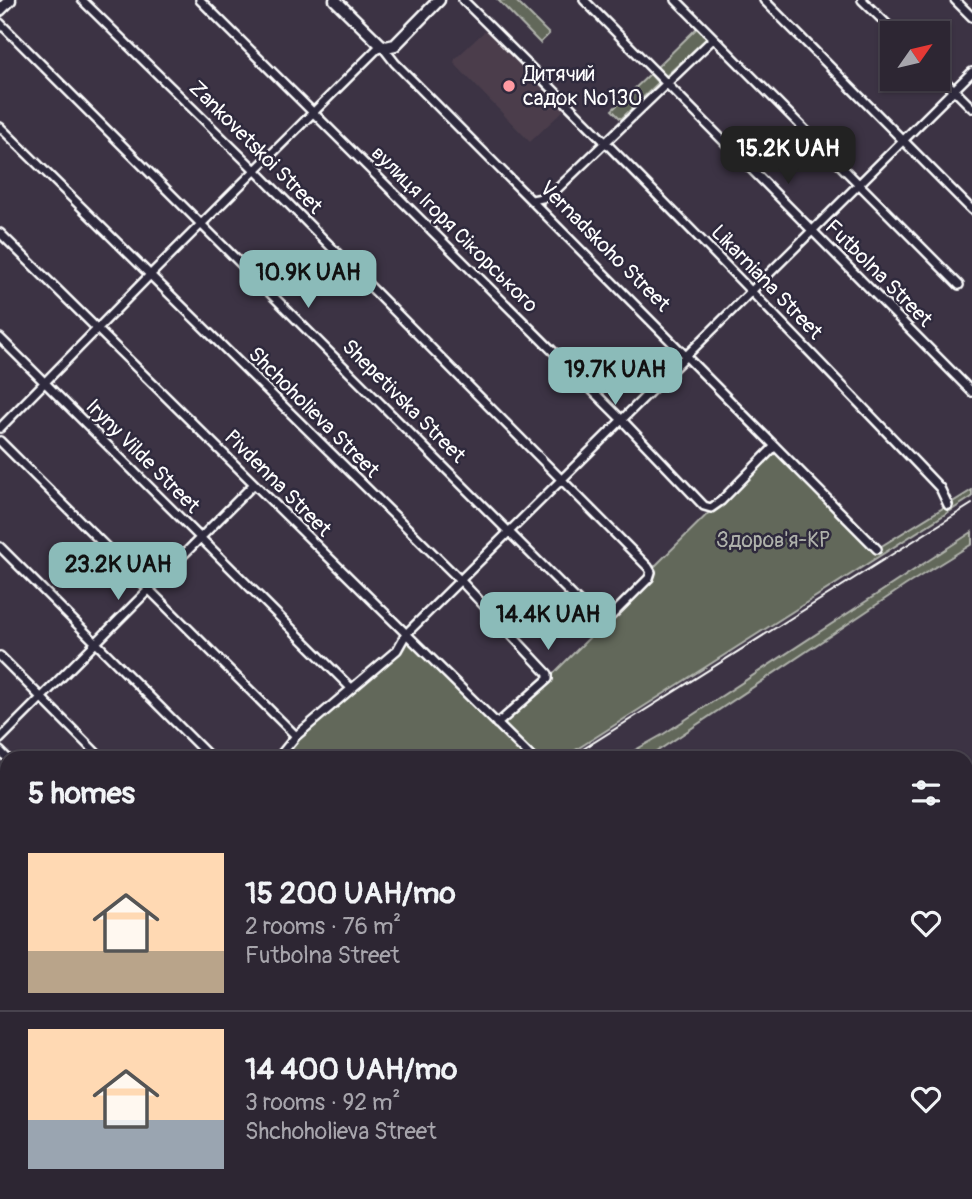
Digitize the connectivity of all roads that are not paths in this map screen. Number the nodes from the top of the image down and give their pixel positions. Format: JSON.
{"nodes":[{"id":1,"x":10,"y":0,"type":"edge"},
{"id":2,"x":82,"y":0,"type":"edge"},
{"id":3,"x":200,"y":0,"type":"edge"},
{"id":4,"x":335,"y":0,"type":"edge"},
{"id":5,"x":439,"y":0,"type":"edge"},
{"id":6,"x":463,"y":0,"type":"edge"},
{"id":7,"x":584,"y":0,"type":"edge"},
{"id":8,"x":676,"y":0,"type":"edge"},
{"id":9,"x":764,"y":0,"type":"edge"},
{"id":10,"x":862,"y":0,"type":"edge"},
{"id":11,"x":955,"y":0,"type":"edge"},
{"id":12,"x":0,"y":10,"type":"edge"},
{"id":13,"x":972,"y":17,"type":"edge"},
{"id":14,"x":884,"y":21,"type":"edge"},
{"id":15,"x":0,"y":23,"type":"edge"},
{"id":16,"x":713,"y":39,"type":"junction"},
{"id":17,"x":381,"y":45,"type":"junction"},
{"id":18,"x":972,"y":72,"type":"edge"},
{"id":19,"x":667,"y":83,"type":"junction"},
{"id":20,"x":950,"y":86,"type":"edge"},
{"id":21,"x":954,"y":90,"type":"junction"},
{"id":22,"x":972,"y":108,"type":"edge"},
{"id":23,"x":314,"y":113,"type":"junction"},
{"id":24,"x":0,"y":127,"type":"edge"},
{"id":25,"x":606,"y":141,"type":"junction"},
{"id":26,"x":904,"y":141,"type":"junction"},
{"id":27,"x":256,"y":171,"type":"junction"},
{"id":28,"x":859,"y":185,"type":"junction"},
{"id":29,"x":532,"y":200,"type":"junction"},
{"id":30,"x":972,"y":210,"type":"edge"},
{"id":31,"x":202,"y":224,"type":"junction"},
{"id":32,"x":813,"y":230,"type":"junction"},
{"id":33,"x":0,"y":233,"type":"edge"},
{"id":34,"x":150,"y":275,"type":"junction"},
{"id":35,"x":958,"y":285,"type":"dead end"},
{"id":36,"x":753,"y":292,"type":"junction"},
{"id":37,"x":97,"y":329,"type":"junction"},
{"id":38,"x":0,"y":338,"type":"edge"},
{"id":39,"x":687,"y":355,"type":"junction"},
{"id":40,"x":45,"y":383,"type":"junction"},
{"id":41,"x":972,"y":392,"type":"edge"},
{"id":42,"x":622,"y":420,"type":"junction"},
{"id":43,"x":0,"y":428,"type":"edge"},
{"id":44,"x":0,"y":441,"type":"edge"},
{"id":45,"x":775,"y":446,"type":"junction"},
{"id":46,"x":562,"y":481,"type":"junction"},
{"id":47,"x":254,"y":484,"type":"junction"},
{"id":48,"x":948,"y":505,"type":"dead end"},
{"id":49,"x":510,"y":532,"type":"junction"},
{"id":50,"x":201,"y":538,"type":"junction"},
{"id":51,"x":0,"y":547,"type":"edge"},
{"id":52,"x":877,"y":549,"type":"dead end"},
{"id":53,"x":461,"y":581,"type":"junction"},
{"id":54,"x":150,"y":590,"type":"junction"},
{"id":55,"x":606,"y":621,"type":"joint"},
{"id":56,"x":406,"y":634,"type":"junction"},
{"id":57,"x":97,"y":644,"type":"junction"},
{"id":58,"x":0,"y":656,"type":"edge"},
{"id":59,"x":351,"y":688,"type":"junction"},
{"id":60,"x":42,"y":698,"type":"junction"},
{"id":61,"x":498,"y":724,"type":"junction"},
{"id":62,"x":296,"y":736,"type":"junction"},
{"id":63,"x":0,"y":739,"type":"edge"},
{"id":64,"x":95,"y":751,"type":"edge"},
{"id":65,"x":204,"y":751,"type":"edge"},
{"id":66,"x":284,"y":751,"type":"edge"},
{"id":67,"x":524,"y":751,"type":"edge"}],
"edges":[{"from":1,"to":12,"type":"street"},
{"from":2,"to":27,"type":"street","name":"Zankovetskoi Street"},
{"from":3,"to":23,"type":"street","name":"вулиця Ігоря Сікорського"},
{"from":4,"to":17,"type":"street","name":"Vernadskoho Street"},
{"from":5,"to":17,"type":"street"},
{"from":6,"to":25,"type":"street","name":"Likarniana Street"},
{"from":7,"to":19,"type":"street","name":"Futbolna Street"},
{"from":8,"to":16,"type":"street"},
{"from":9,"to":26,"type":"street"},
{"from":10,"to":14,"type":"street"},
{"from":11,"to":13,"type":"street"},
{"from":15,"to":31,"type":"street","name":"Shepetivska Street"},
{"from":16,"to":19,"type":"street"},
{"from":16,"to":28,"type":"street"},
{"from":17,"to":23,"type":"street"},
{"from":17,"to":29,"type":"street","name":"Vernadskoho Street"},
{"from":18,"to":21,"type":"street"},
{"from":19,"to":25,"type":"street"},
{"from":19,"to":32,"type":"street","name":"Futbolna Street"},
{"from":20,"to":21,"type":"street"},
{"from":21,"to":22,"type":"street"},
{"from":21,"to":26,"type":"street"},
{"from":23,"to":27,"type":"street"},
{"from":23,"to":42,"type":"street","name":"вулиця Ігоря Сікорського"},
{"from":24,"to":34,"type":"street","name":"Shchoholieva Street"},
{"from":25,"to":29,"type":"street"},
{"from":25,"to":36,"type":"street","name":"Likarniana Street"},
{"from":26,"to":28,"type":"street"},
{"from":26,"to":30,"type":"street"},
{"from":27,"to":31,"type":"street"},
{"from":27,"to":46,"type":"street","name":"Zankovetskoi Street"},
{"from":28,"to":32,"type":"street"},
{"from":28,"to":35,"type":"street"},
{"from":29,"to":39,"type":"street","name":"Vernadskoho Street"},
{"from":31,"to":34,"type":"street"},
{"from":31,"to":49,"type":"street","name":"Shepetivska Street"},
{"from":32,"to":36,"type":"street"},
{"from":32,"to":41,"type":"street","name":"Futbolna Street"},
{"from":33,"to":37,"type":"street","name":"Pivdenna Street"},
{"from":34,"to":37,"type":"street"},
{"from":34,"to":53,"type":"street","name":"Shchoholieva Street"},
{"from":36,"to":39,"type":"street"},
{"from":36,"to":48,"type":"street","name":"Likarniana Street"},
{"from":37,"to":40,"type":"street"},
{"from":37,"to":47,"type":"street","name":"Pivdenna Street"},
{"from":38,"to":40,"type":"street","name":"Iryny Vilde Street"},
{"from":39,"to":42,"type":"street"},
{"from":39,"to":45,"type":"street","name":"Vernadskoho Street"},
{"from":40,"to":43,"type":"street"},
{"from":40,"to":50,"type":"street","name":"Iryny Vilde Street"},
{"from":42,"to":45,"type":"street","name":"вулиця Ігоря Сікорського"},
{"from":42,"to":46,"type":"street"},
{"from":44,"to":54,"type":"street"},
{"from":45,"to":52,"type":"street","name":"Vernadskoho Street"},
{"from":46,"to":49,"type":"street"},
{"from":46,"to":55,"type":"street","name":"Zankovetskoi Street"},
{"from":47,"to":50,"type":"street"},
{"from":47,"to":56,"type":"street","name":"Pivdenna Street"},
{"from":49,"to":53,"type":"street"},
{"from":49,"to":55,"type":"street","name":"Shepetivska Street"},
{"from":50,"to":54,"type":"street"},
{"from":50,"to":59,"type":"street","name":"Iryny Vilde Street"},
{"from":51,"to":57,"type":"street"},
{"from":53,"to":56,"type":"street"},
{"from":53,"to":61,"type":"street","name":"Shchoholieva Street"},
{"from":54,"to":57,"type":"street"},
{"from":54,"to":62,"type":"street"},
{"from":56,"to":59,"type":"street"},
{"from":56,"to":61,"type":"street","name":"Pivdenna Street"},
{"from":57,"to":60,"type":"street"},
{"from":57,"to":65,"type":"street"},
{"from":58,"to":60,"type":"street"},
{"from":59,"to":62,"type":"street"},
{"from":60,"to":63,"type":"street"},
{"from":60,"to":64,"type":"street"},
{"from":61,"to":67,"type":"street","name":"Pivdenna Street"},
{"from":62,"to":66,"type":"street"}]}
